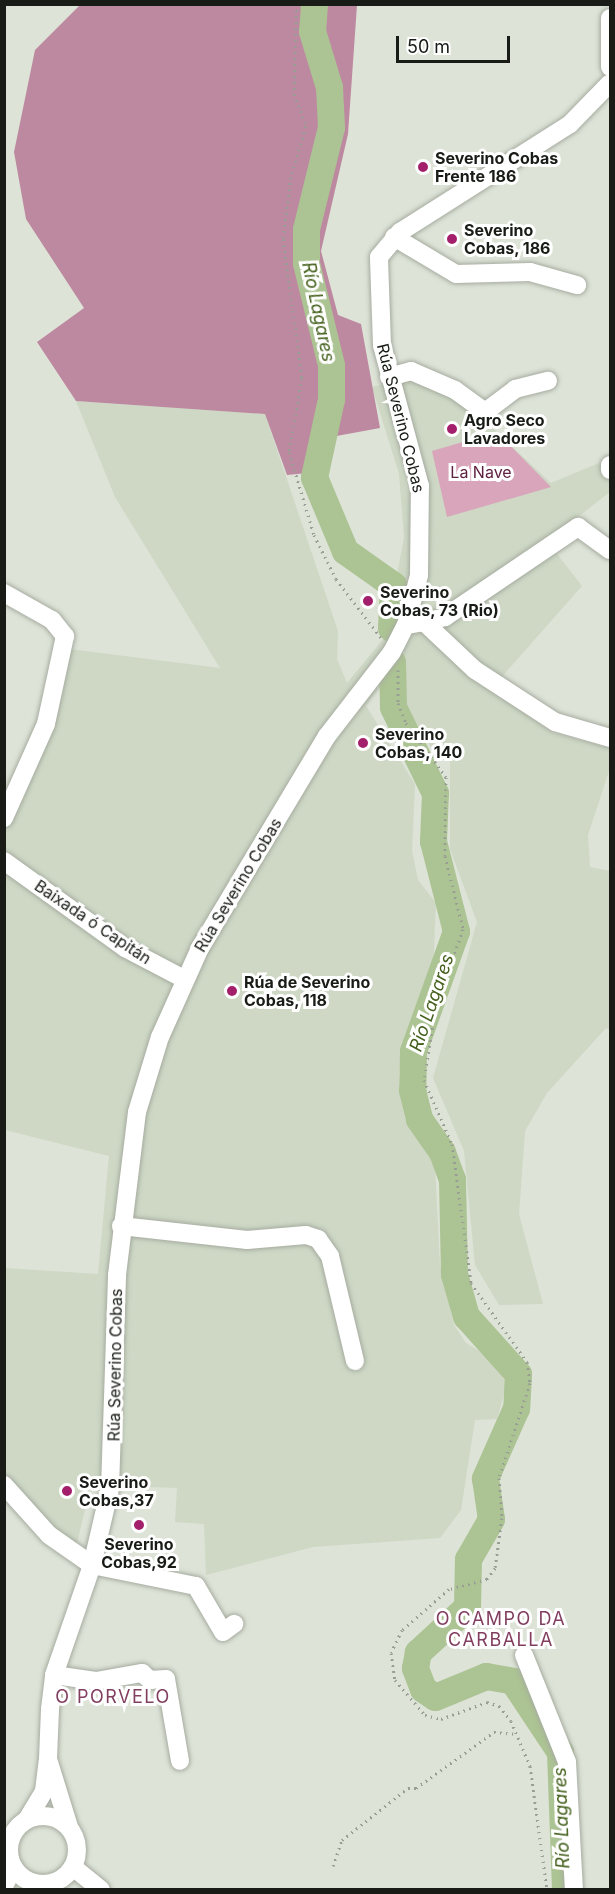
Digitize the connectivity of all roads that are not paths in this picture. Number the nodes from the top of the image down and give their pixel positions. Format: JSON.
{"nodes":[{"id":1,"x":610,"y":18,"type":"edge"},
{"id":2,"x":609,"y":38,"type":"edge"},
{"id":3,"x":610,"y":67,"type":"edge"},
{"id":4,"x":610,"y":84,"type":"edge"},
{"id":5,"x":394,"y":237,"type":"junction"},
{"id":6,"x":577,"y":285,"type":"dead end"},
{"id":7,"x":389,"y":377,"type":"junction"},
{"id":8,"x":548,"y":381,"type":"dead end"},
{"id":9,"x":610,"y":465,"type":"edge"},
{"id":10,"x":610,"y":470,"type":"edge"},
{"id":11,"x":610,"y":549,"type":"edge"},
{"id":12,"x":4,"y":593,"type":"edge"},
{"id":13,"x":415,"y":623,"type":"junction"},
{"id":14,"x":610,"y":738,"type":"edge"},
{"id":15,"x":4,"y":818,"type":"edge"},
{"id":16,"x":4,"y":861,"type":"edge"},
{"id":17,"x":184,"y":980,"type":"junction"},
{"id":18,"x":121,"y":1226,"type":"junction"},
{"id":19,"x":355,"y":1361,"type":"dead end"},
{"id":20,"x":4,"y":1485,"type":"edge"},
{"id":21,"x":92,"y":1564,"type":"junction"},
{"id":22,"x":234,"y":1624,"type":"dead end"},
{"id":23,"x":524,"y":1655,"type":"dead end"},
{"id":24,"x":54,"y":1675,"type":"junction"},
{"id":25,"x":48,"y":1759,"type":"junction"},
{"id":26,"x":180,"y":1761,"type":"dead end"},
{"id":27,"x":28,"y":1818,"type":"junction"},
{"id":28,"x":69,"y":1827,"type":"junction"},
{"id":29,"x":73,"y":1867,"type":"junction"},
{"id":30,"x":14,"y":1869,"type":"junction"},
{"id":31,"x":4,"y":1886,"type":"edge"},
{"id":32,"x":50,"y":1886,"type":"edge"},
{"id":33,"x":101,"y":1890,"type":"edge"},
{"id":34,"x":574,"y":1890,"type":"edge"}],
"edges":[{"from":1,"to":2,"type":"street"},
{"from":2,"to":3,"type":"street"},
{"from":4,"to":5,"type":"street","name":"Rúa Severino Cobas"},
{"from":5,"to":6,"type":"street"},
{"from":5,"to":7,"type":"street","name":"Rúa Severino Cobas"},
{"from":7,"to":8,"type":"street"},
{"from":7,"to":13,"type":"street","name":"Rúa Severino Cobas"},
{"from":9,"to":10,"type":"street"},
{"from":11,"to":13,"type":"street"},
{"from":12,"to":15,"type":"street"},
{"from":13,"to":14,"type":"street"},
{"from":13,"to":17,"type":"street","name":"Rúa Severino Cobas"},
{"from":16,"to":17,"type":"street","name":"Baixada ó Capitán"},
{"from":17,"to":18,"type":"street","name":"Rúa Severino Cobas"},
{"from":18,"to":19,"type":"street"},
{"from":18,"to":21,"type":"street","name":"Rúa Severino Cobas"},
{"from":20,"to":21,"type":"street"},
{"from":21,"to":22,"type":"street"},
{"from":21,"to":24,"type":"street","name":"Rúa Severino Cobas"},
{"from":23,"to":34,"type":"street"},
{"from":24,"to":25,"type":"street","name":"Rúa Severino Cobas"},
{"from":24,"to":26,"type":"street"},
{"from":25,"to":27,"type":"street"},
{"from":25,"to":28,"type":"street","name":"Rúa Severino Cobas"},
{"from":27,"to":28,"type":"street"},
{"from":27,"to":30,"type":"street"},
{"from":28,"to":29,"type":"street"},
{"from":29,"to":32,"type":"street"},
{"from":29,"to":33,"type":"street"},
{"from":30,"to":31,"type":"street"},
{"from":30,"to":32,"type":"street"}]}
